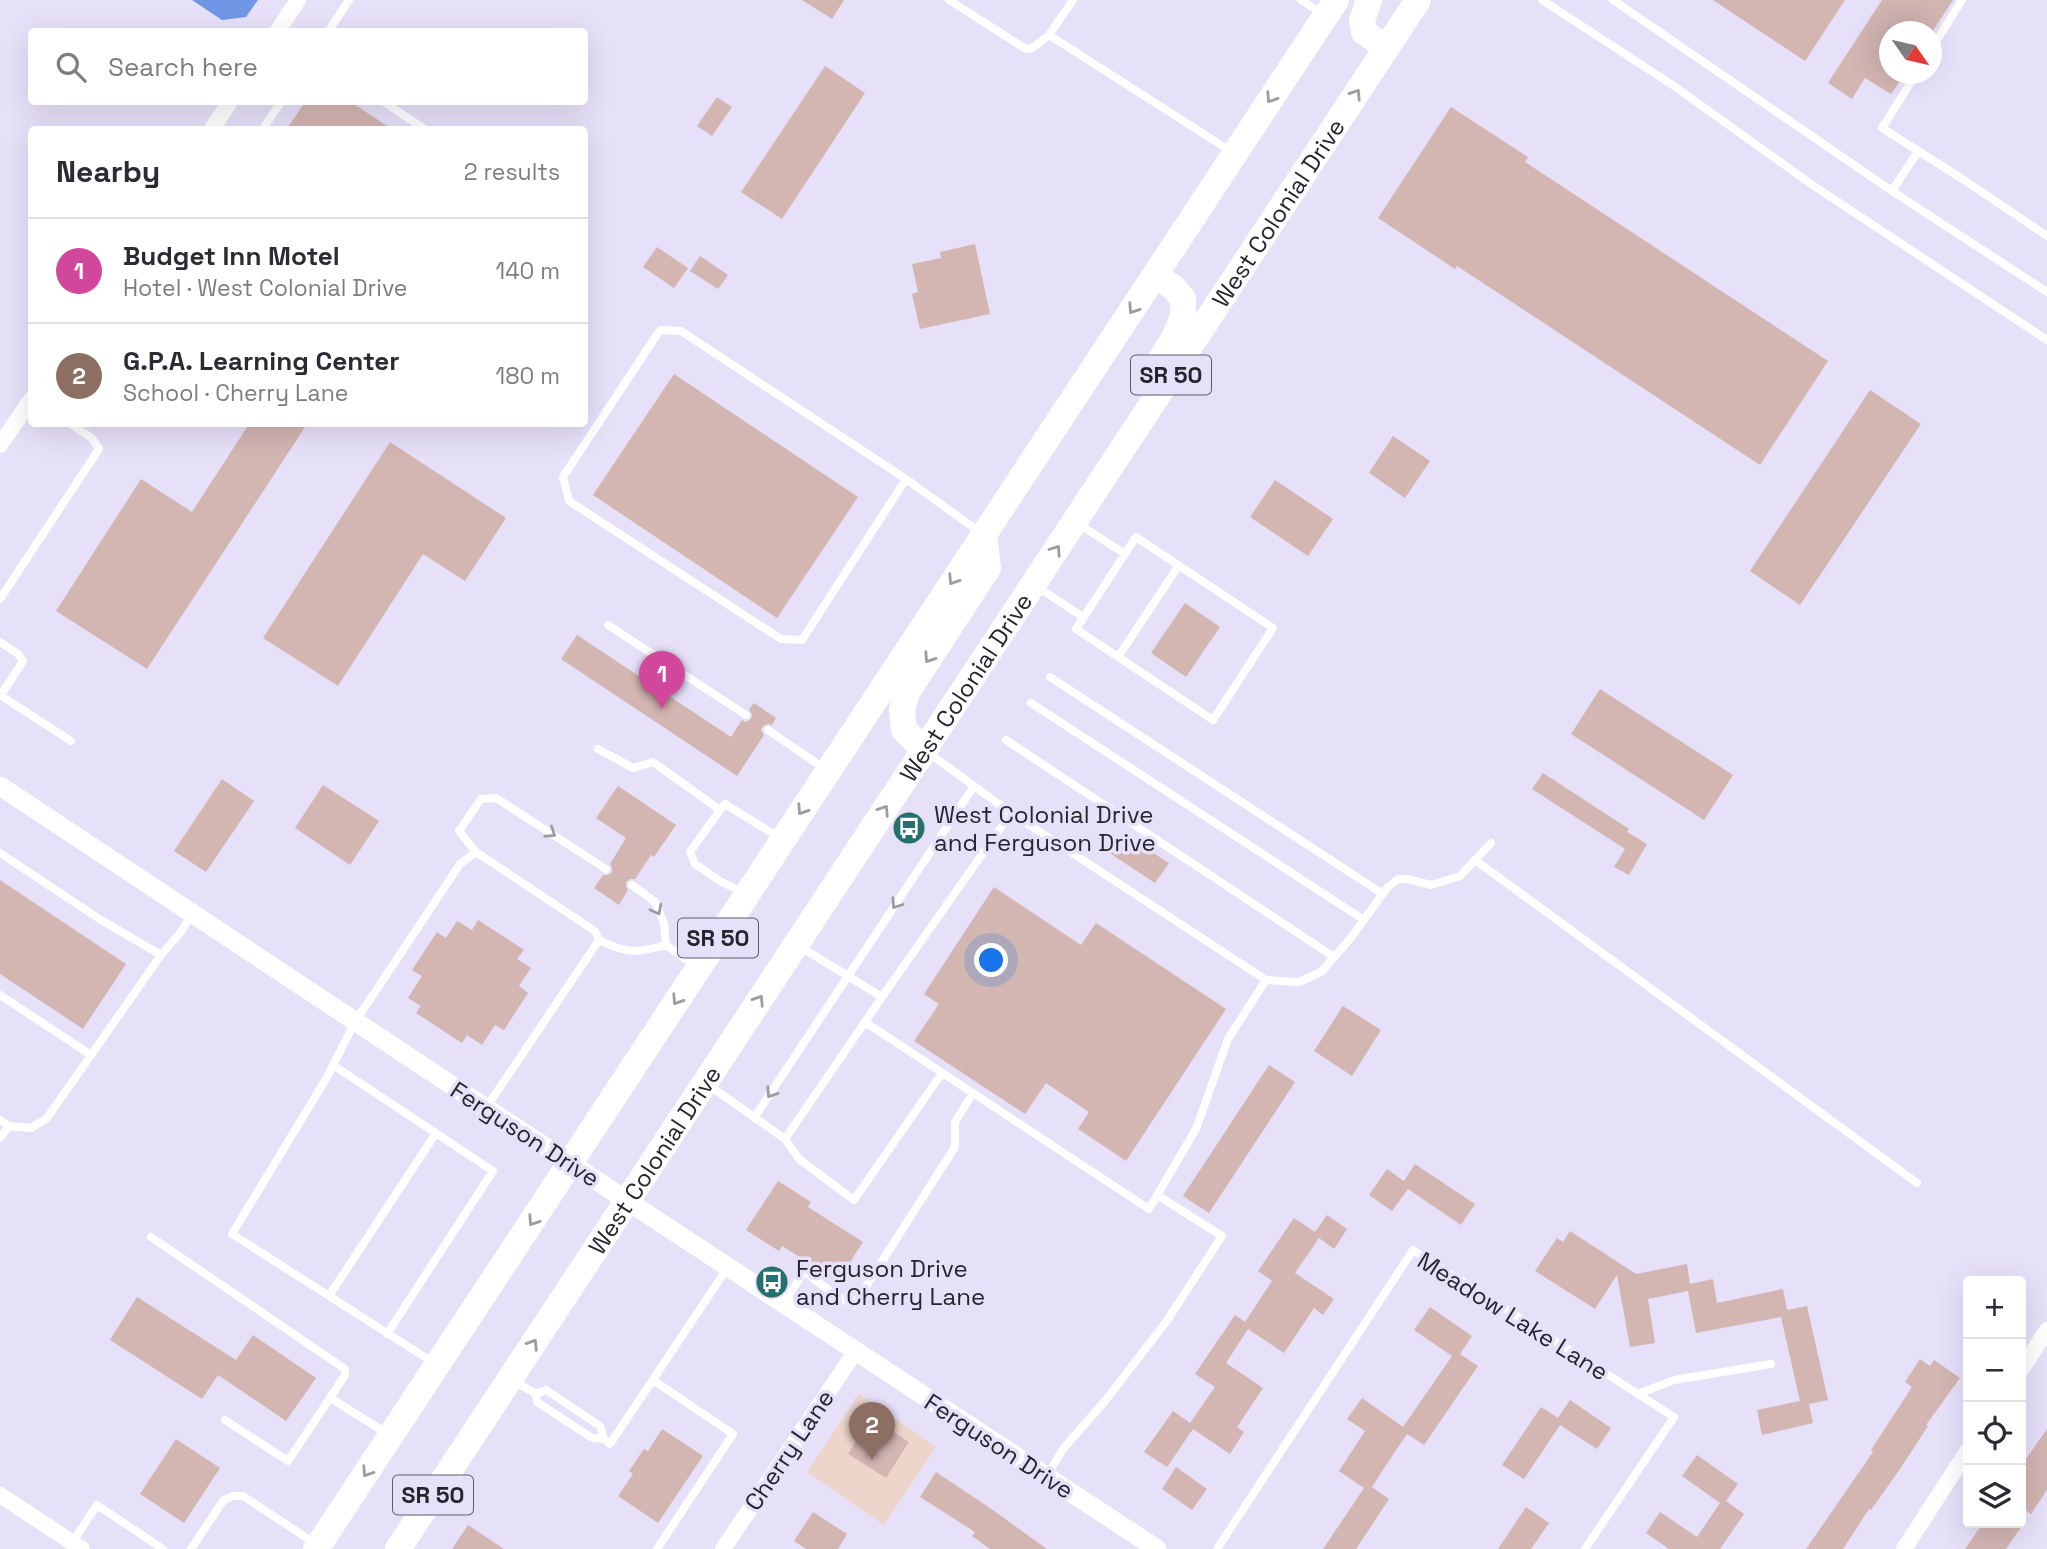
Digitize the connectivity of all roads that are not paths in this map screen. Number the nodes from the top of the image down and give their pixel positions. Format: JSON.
{"nodes":[{"id":1,"x":298,"y":0,"type":"edge"},
{"id":2,"x":349,"y":0,"type":"edge"},
{"id":3,"x":950,"y":0,"type":"edge"},
{"id":4,"x":1073,"y":0,"type":"edge"},
{"id":5,"x":1301,"y":0,"type":"edge"},
{"id":6,"x":1369,"y":0,"type":"edge"},
{"id":7,"x":1418,"y":0,"type":"edge"},
{"id":8,"x":1542,"y":0,"type":"edge"},
{"id":9,"x":1613,"y":0,"type":"edge"},
{"id":10,"x":1962,"y":0,"type":"edge"},
{"id":11,"x":1331,"y":8,"type":"edge"},
{"id":12,"x":280,"y":28,"type":"edge"},
{"id":13,"x":331,"y":28,"type":"edge"},
{"id":14,"x":1942,"y":31,"type":"edge"},
{"id":15,"x":1049,"y":35,"type":"junction"},
{"id":16,"x":1386,"y":48,"type":"junction"},
{"id":17,"x":1910,"y":84,"type":"edge"},
{"id":18,"x":228,"y":105,"type":"edge"},
{"id":19,"x":279,"y":105,"type":"edge"},
{"id":20,"x":388,"y":105,"type":"edge"},
{"id":21,"x":214,"y":126,"type":"edge"},
{"id":22,"x":265,"y":126,"type":"edge"},
{"id":23,"x":420,"y":126,"type":"edge"},
{"id":24,"x":1918,"y":151,"type":"junction"},
{"id":25,"x":1235,"y":154,"type":"junction"},
{"id":26,"x":1892,"y":191,"type":"junction"},
{"id":27,"x":2047,"y":236,"type":"edge"},
{"id":28,"x":1155,"y":276,"type":"junction"},
{"id":29,"x":2047,"y":292,"type":"edge"},
{"id":30,"x":2047,"y":340,"type":"edge"},
{"id":31,"x":28,"y":404,"type":"edge"},
{"id":32,"x":75,"y":427,"type":"edge"},
{"id":33,"x":0,"y":445,"type":"edge"},
{"id":34,"x":906,"y":479,"type":"junction"},
{"id":35,"x":1094,"y":492,"type":"junction"},
{"id":36,"x":1074,"y":521,"type":"junction"},
{"id":37,"x":984,"y":535,"type":"junction"},
{"id":38,"x":1125,"y":554,"type":"junction"},
{"id":39,"x":1179,"y":565,"type":"junction"},
{"id":40,"x":1033,"y":584,"type":"junction"},
{"id":41,"x":0,"y":600,"type":"edge"},
{"id":42,"x":1083,"y":617,"type":"junction"},
{"id":43,"x":608,"y":625,"type":"dead end"},
{"id":44,"x":0,"y":642,"type":"edge"},
{"id":45,"x":1118,"y":657,"type":"junction"},
{"id":46,"x":1050,"y":677,"type":"dead end"},
{"id":47,"x":1,"y":695,"type":"edge"},
{"id":48,"x":1031,"y":703,"type":"dead end"},
{"id":49,"x":746,"y":715,"type":"dead end"},
{"id":50,"x":768,"y":730,"type":"dead end"},
{"id":51,"x":1006,"y":740,"type":"dead end"},
{"id":52,"x":71,"y":741,"type":"dead end"},
{"id":53,"x":598,"y":749,"type":"dead end"},
{"id":54,"x":924,"y":750,"type":"junction"},
{"id":55,"x":828,"y":771,"type":"junction"},
{"id":56,"x":0,"y":786,"type":"edge"},
{"id":57,"x":974,"y":786,"type":"junction"},
{"id":58,"x":720,"y":810,"type":"junction"},
{"id":59,"x":1011,"y":813,"type":"junction"},
{"id":60,"x":782,"y":840,"type":"junction"},
{"id":61,"x":1491,"y":843,"type":"dead end"},
{"id":62,"x":476,"y":852,"type":"junction"},
{"id":63,"x":0,"y":853,"type":"edge"},
{"id":64,"x":1475,"y":860,"type":"junction"},
{"id":65,"x":606,"y":869,"type":"dead end"},
{"id":66,"x":632,"y":885,"type":"dead end"},
{"id":67,"x":1383,"y":894,"type":"junction"},
{"id":68,"x":747,"y":895,"type":"junction"},
{"id":69,"x":192,"y":914,"type":"junction"},
{"id":70,"x":1364,"y":920,"type":"junction"},
{"id":71,"x":599,"y":940,"type":"junction"},
{"id":72,"x":796,"y":944,"type":"junction"},
{"id":73,"x":666,"y":945,"type":"junction"},
{"id":74,"x":161,"y":955,"type":"junction"},
{"id":75,"x":1334,"y":957,"type":"junction"},
{"id":76,"x":698,"y":968,"type":"junction"},
{"id":77,"x":848,"y":976,"type":"junction"},
{"id":78,"x":1266,"y":980,"type":"junction"},
{"id":79,"x":0,"y":995,"type":"edge"},
{"id":80,"x":882,"y":997,"type":"junction"},
{"id":81,"x":355,"y":1022,"type":"junction"},
{"id":82,"x":865,"y":1022,"type":"junction"},
{"id":83,"x":91,"y":1055,"type":"junction"},
{"id":84,"x":332,"y":1065,"type":"junction"},
{"id":85,"x":942,"y":1073,"type":"junction"},
{"id":86,"x":705,"y":1082,"type":"junction"},
{"id":87,"x":973,"y":1093,"type":"junction"},
{"id":88,"x":485,"y":1108,"type":"junction"},
{"id":89,"x":754,"y":1118,"type":"junction"},
{"id":90,"x":0,"y":1120,"type":"edge"},
{"id":91,"x":9,"y":1126,"type":"junction"},
{"id":92,"x":436,"y":1133,"type":"junction"},
{"id":93,"x":0,"y":1138,"type":"edge"},
{"id":94,"x":785,"y":1139,"type":"junction"},
{"id":95,"x":570,"y":1164,"type":"junction"},
{"id":96,"x":1917,"y":1183,"type":"dead end"},
{"id":97,"x":1157,"y":1195,"type":"junction"},
{"id":98,"x":627,"y":1200,"type":"junction"},
{"id":99,"x":151,"y":1237,"type":"dead end"},
{"id":100,"x":728,"y":1267,"type":"junction"},
{"id":101,"x":329,"y":1296,"type":"junction"},
{"id":102,"x":783,"y":1304,"type":"junction"},
{"id":103,"x":2047,"y":1330,"type":"edge"},
{"id":104,"x":387,"y":1334,"type":"junction"},
{"id":105,"x":855,"y":1352,"type":"junction"},
{"id":106,"x":2026,"y":1362,"type":"edge"},
{"id":107,"x":1771,"y":1364,"type":"dead end"},
{"id":108,"x":437,"y":1366,"type":"junction"},
{"id":109,"x":510,"y":1379,"type":"junction"},
{"id":110,"x":653,"y":1380,"type":"junction"},
{"id":111,"x":536,"y":1394,"type":"junction"},
{"id":112,"x":1638,"y":1394,"type":"junction"},
{"id":113,"x":330,"y":1398,"type":"junction"},
{"id":114,"x":572,"y":1407,"type":"junction"},
{"id":115,"x":564,"y":1419,"type":"junction"},
{"id":116,"x":225,"y":1420,"type":"dead end"},
{"id":117,"x":391,"y":1435,"type":"junction"},
{"id":118,"x":604,"y":1439,"type":"junction"},
{"id":119,"x":1963,"y":1458,"type":"edge"},
{"id":120,"x":1046,"y":1477,"type":"junction"},
{"id":121,"x":0,"y":1495,"type":"edge"},
{"id":122,"x":77,"y":1546,"type":"edge"},
{"id":123,"x":317,"y":1547,"type":"edge"},
{"id":124,"x":163,"y":1549,"type":"edge"},
{"id":125,"x":191,"y":1549,"type":"edge"},
{"id":126,"x":398,"y":1549,"type":"edge"},
{"id":127,"x":657,"y":1549,"type":"edge"},
{"id":128,"x":723,"y":1549,"type":"edge"},
{"id":129,"x":1157,"y":1549,"type":"edge"},
{"id":130,"x":1217,"y":1549,"type":"edge"},
{"id":131,"x":1584,"y":1549,"type":"edge"},
{"id":132,"x":1904,"y":1549,"type":"edge"}],
"edges":[{"from":1,"to":12,"type":"street"},
{"from":2,"to":13,"type":"lane"},
{"from":3,"to":15,"type":"lane"},
{"from":4,"to":15,"type":"lane"},
{"from":5,"to":11,"type":"lane"},
{"from":6,"to":16,"type":"highway"},
{"from":7,"to":16,"type":"highway","name":"West Colonial Drive","number":"SR 50"},
{"from":8,"to":30,"type":"lane"},
{"from":9,"to":26,"type":"lane"},
{"from":10,"to":14,"type":"lane"},
{"from":11,"to":25,"type":"highway","number":"SR 50","one_way":true},
{"from":15,"to":25,"type":"lane"},
{"from":35,"to":16,"type":"highway","name":"West Colonial Drive","number":"SR 50","one_way":true},
{"from":17,"to":24,"type":"lane"},
{"from":18,"to":21,"type":"street"},
{"from":19,"to":22,"type":"lane"},
{"from":20,"to":23,"type":"lane"},
{"from":24,"to":26,"type":"lane"},
{"from":24,"to":27,"type":"lane"},
{"from":25,"to":28,"type":"highway","number":"SR 50"},
{"from":26,"to":29,"type":"lane"},
{"from":28,"to":35,"type":"highway"},
{"from":28,"to":37,"type":"highway","number":"SR 50","one_way":true},
{"from":31,"to":33,"type":"street"},
{"from":32,"to":41,"type":"lane"},
{"from":34,"to":34,"type":"lane"},
{"from":34,"to":37,"type":"lane"},
{"from":35,"to":36,"type":"highway","name":"West Colonial Drive","number":"SR 50"},
{"from":36,"to":38,"type":"lane"},
{"from":40,"to":36,"type":"highway","name":"West Colonial Drive","number":"SR 50","one_way":true},
{"from":37,"to":54,"type":"highway","one_way":true},
{"from":37,"to":55,"type":"highway","number":"SR 50","one_way":true},
{"from":38,"to":39,"type":"lane"},
{"from":38,"to":42,"type":"lane"},
{"from":39,"to":45,"type":"lane"},
{"from":39,"to":45,"type":"lane"},
{"from":40,"to":42,"type":"lane"},
{"from":40,"to":54,"type":"highway","name":"West Colonial Drive","number":"SR 50"},
{"from":42,"to":45,"type":"lane"},
{"from":43,"to":49,"type":"lane"},
{"from":44,"to":47,"type":"lane"},
{"from":46,"to":67,"type":"lane"},
{"from":47,"to":52,"type":"lane"},
{"from":48,"to":70,"type":"lane"},
{"from":50,"to":55,"type":"lane"},
{"from":51,"to":75,"type":"lane"},
{"from":53,"to":58,"type":"lane"},
{"from":54,"to":57,"type":"lane"},
{"from":72,"to":54,"type":"highway","name":"West Colonial Drive","number":"SR 50","one_way":true},
{"from":55,"to":60,"type":"highway","number":"SR 50","one_way":true},
{"from":56,"to":69,"type":"street","name":"Ferguson Drive"},
{"from":57,"to":59,"type":"lane"},
{"from":57,"to":77,"type":"lane","one_way":true},
{"from":58,"to":60,"type":"lane"},
{"from":58,"to":68,"type":"lane"},
{"from":59,"to":78,"type":"lane"},
{"from":59,"to":80,"type":"lane"},
{"from":60,"to":68,"type":"highway","number":"SR 50"},
{"from":61,"to":64,"type":"lane"},
{"from":62,"to":65,"type":"lane","one_way":true},
{"from":62,"to":71,"type":"lane"},
{"from":62,"to":81,"type":"lane"},
{"from":63,"to":74,"type":"lane"},
{"from":64,"to":67,"type":"lane"},
{"from":64,"to":96,"type":"lane"},
{"from":66,"to":73,"type":"lane","one_way":true},
{"from":67,"to":70,"type":"lane"},
{"from":68,"to":76,"type":"highway","number":"SR 50"},
{"from":69,"to":74,"type":"lane"},
{"from":69,"to":81,"type":"street","name":"Ferguson Drive"},
{"from":70,"to":75,"type":"lane"},
{"from":71,"to":73,"type":"lane"},
{"from":71,"to":88,"type":"lane"},
{"from":72,"to":77,"type":"lane"},
{"from":86,"to":72,"type":"highway","name":"West Colonial Drive","number":"SR 50","one_way":true},
{"from":73,"to":76,"type":"lane"},
{"from":74,"to":83,"type":"lane"},
{"from":75,"to":78,"type":"lane"},
{"from":76,"to":95,"type":"highway","number":"SR 50","one_way":true},
{"from":77,"to":80,"type":"lane"},
{"from":77,"to":89,"type":"lane","one_way":true},
{"from":78,"to":97,"type":"lane"},
{"from":79,"to":83,"type":"lane"},
{"from":80,"to":82,"type":"lane"},
{"from":81,"to":84,"type":"lane"},
{"from":81,"to":88,"type":"street","name":"Ferguson Drive"},
{"from":82,"to":85,"type":"lane"},
{"from":82,"to":94,"type":"lane"},
{"from":83,"to":91,"type":"lane"},
{"from":84,"to":92,"type":"lane"},
{"from":84,"to":101,"type":"lane"},
{"from":85,"to":87,"type":"lane"},
{"from":85,"to":94,"type":"lane"},
{"from":86,"to":89,"type":"lane"},
{"from":86,"to":98,"type":"highway","name":"West Colonial Drive","number":"SR 50"},
{"from":87,"to":97,"type":"lane"},
{"from":87,"to":102,"type":"lane"},
{"from":88,"to":95,"type":"street","name":"Ferguson Drive"},
{"from":89,"to":94,"type":"lane"},
{"from":90,"to":91,"type":"lane"},
{"from":91,"to":93,"type":"lane"},
{"from":92,"to":101,"type":"lane"},
{"from":92,"to":104,"type":"lane"},
{"from":95,"to":98,"type":"street","name":"Ferguson Drive"},
{"from":95,"to":108,"type":"highway","number":"SR 50","one_way":true},
{"from":97,"to":120,"type":"lane"},
{"from":98,"to":100,"type":"street","name":"Ferguson Drive"},
{"from":109,"to":98,"type":"highway","name":"West Colonial Drive","number":"SR 50","one_way":true},
{"from":99,"to":113,"type":"lane"},
{"from":100,"to":102,"type":"street","name":"Ferguson Drive"},
{"from":100,"to":110,"type":"lane"},
{"from":101,"to":104,"type":"lane"},
{"from":102,"to":105,"type":"street","name":"Ferguson Drive"},
{"from":103,"to":106,"type":"street"},
{"from":104,"to":108,"type":"lane"},
{"from":105,"to":120,"type":"street","name":"Ferguson Drive"},
{"from":105,"to":128,"type":"street","name":"Cherry Lane"},
{"from":107,"to":112,"type":"lane"},
{"from":108,"to":117,"type":"highway","number":"SR 50"},
{"from":109,"to":111,"type":"lane"},
{"from":109,"to":126,"type":"highway","name":"West Colonial Drive","number":"SR 50"},
{"from":110,"to":118,"type":"lane"},
{"from":110,"to":127,"type":"lane"},
{"from":111,"to":114,"type":"lane"},
{"from":111,"to":115,"type":"lane"},
{"from":112,"to":130,"type":"lane","name":"Meadow Lake Lane"},
{"from":112,"to":131,"type":"lane","name":"Meadow Lake Lane"},
{"from":113,"to":116,"type":"lane"},
{"from":113,"to":117,"type":"lane"},
{"from":114,"to":115,"type":"lane"},
{"from":114,"to":118,"type":"lane"},
{"from":115,"to":118,"type":"lane"},
{"from":117,"to":123,"type":"highway","number":"SR 50","one_way":true},
{"from":119,"to":132,"type":"street"},
{"from":120,"to":129,"type":"street","name":"Ferguson Drive"},
{"from":121,"to":122,"type":"street"},
{"from":122,"to":124,"type":"lane"},
{"from":123,"to":125,"type":"lane"}]}
